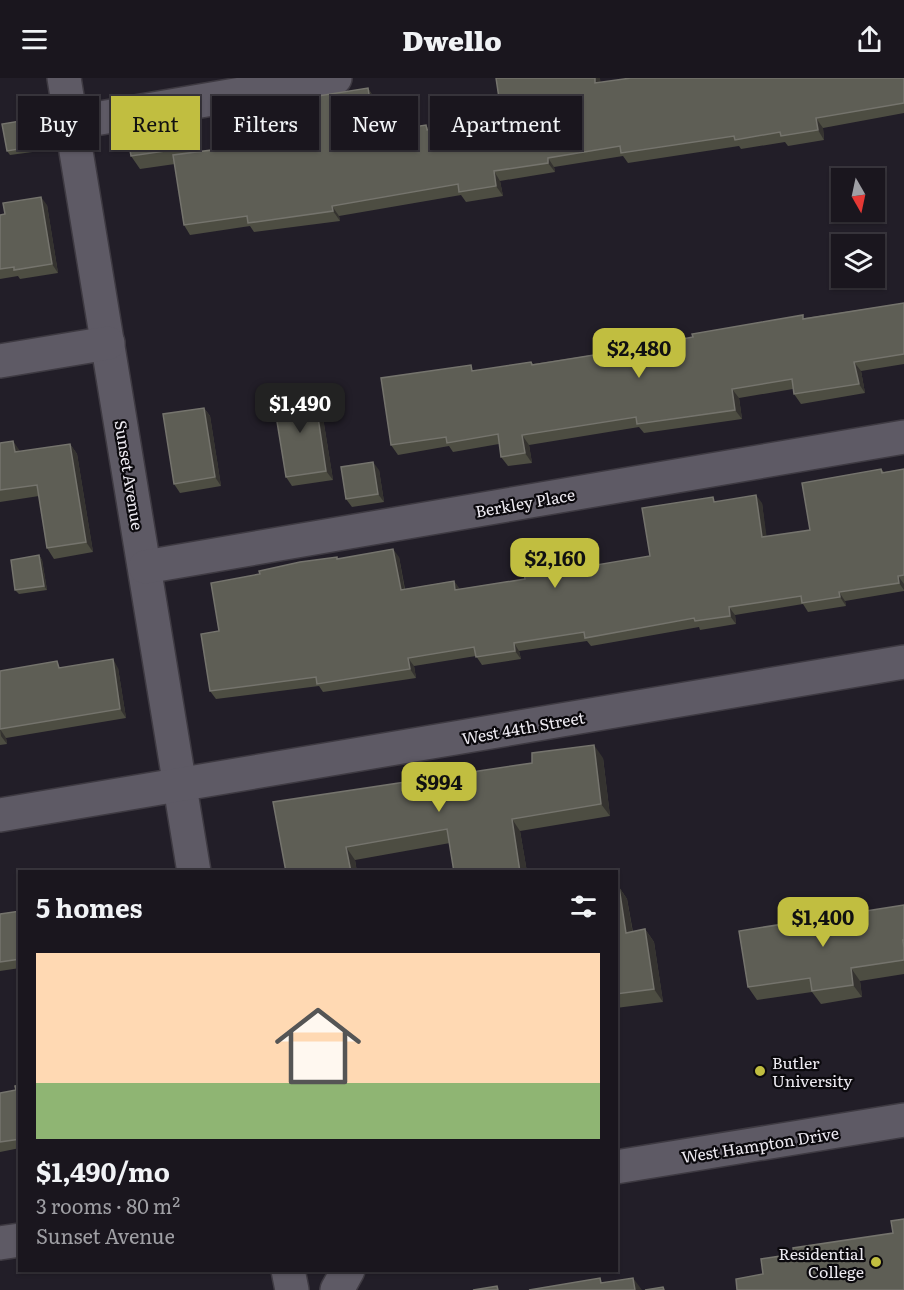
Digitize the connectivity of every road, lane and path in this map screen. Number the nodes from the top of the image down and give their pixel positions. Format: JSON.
{"nodes":[{"id":1,"x":64,"y":78,"type":"edge"},
{"id":2,"x":335,"y":78,"type":"edge"},
{"id":3,"x":67,"y":96,"type":"edge"},
{"id":4,"x":99,"y":118,"type":"edge"},
{"id":5,"x":76,"y":150,"type":"edge"},
{"id":6,"x":108,"y":343,"type":"junction"},
{"id":7,"x":0,"y":361,"type":"edge"},
{"id":8,"x":904,"y":437,"type":"edge"},
{"id":9,"x":145,"y":567,"type":"junction"},
{"id":10,"x":904,"y":662,"type":"edge"},
{"id":11,"x":180,"y":785,"type":"junction"},
{"id":12,"x":0,"y":815,"type":"edge"},
{"id":13,"x":194,"y":870,"type":"edge"},
{"id":14,"x":904,"y":1120,"type":"edge"},
{"id":15,"x":618,"y":1167,"type":"edge"},
{"id":16,"x":18,"y":1240,"type":"edge"},
{"id":17,"x":0,"y":1243,"type":"edge"},
{"id":18,"x":288,"y":1272,"type":"edge"},
{"id":19,"x":347,"y":1272,"type":"edge"},
{"id":20,"x":292,"y":1290,"type":"edge"},
{"id":21,"x":337,"y":1290,"type":"edge"}],
"edges":[{"from":1,"to":3,"type":"street","name":"Sunset Avenue"},
{"from":2,"to":4,"type":"street"},
{"from":5,"to":6,"type":"street","name":"Sunset Avenue"},
{"from":6,"to":7,"type":"street"},
{"from":6,"to":9,"type":"street","name":"Sunset Avenue"},
{"from":8,"to":9,"type":"street","name":"Berkley Place"},
{"from":9,"to":11,"type":"street","name":"Sunset Avenue"},
{"from":10,"to":11,"type":"street","name":"West 44th Street"},
{"from":11,"to":12,"type":"street","name":"West 44th Street"},
{"from":11,"to":13,"type":"street","name":"Sunset Avenue"},
{"from":14,"to":15,"type":"street","name":"West Hampton Drive"},
{"from":16,"to":17,"type":"street"},
{"from":18,"to":20,"type":"street"},
{"from":19,"to":21,"type":"street"}]}
